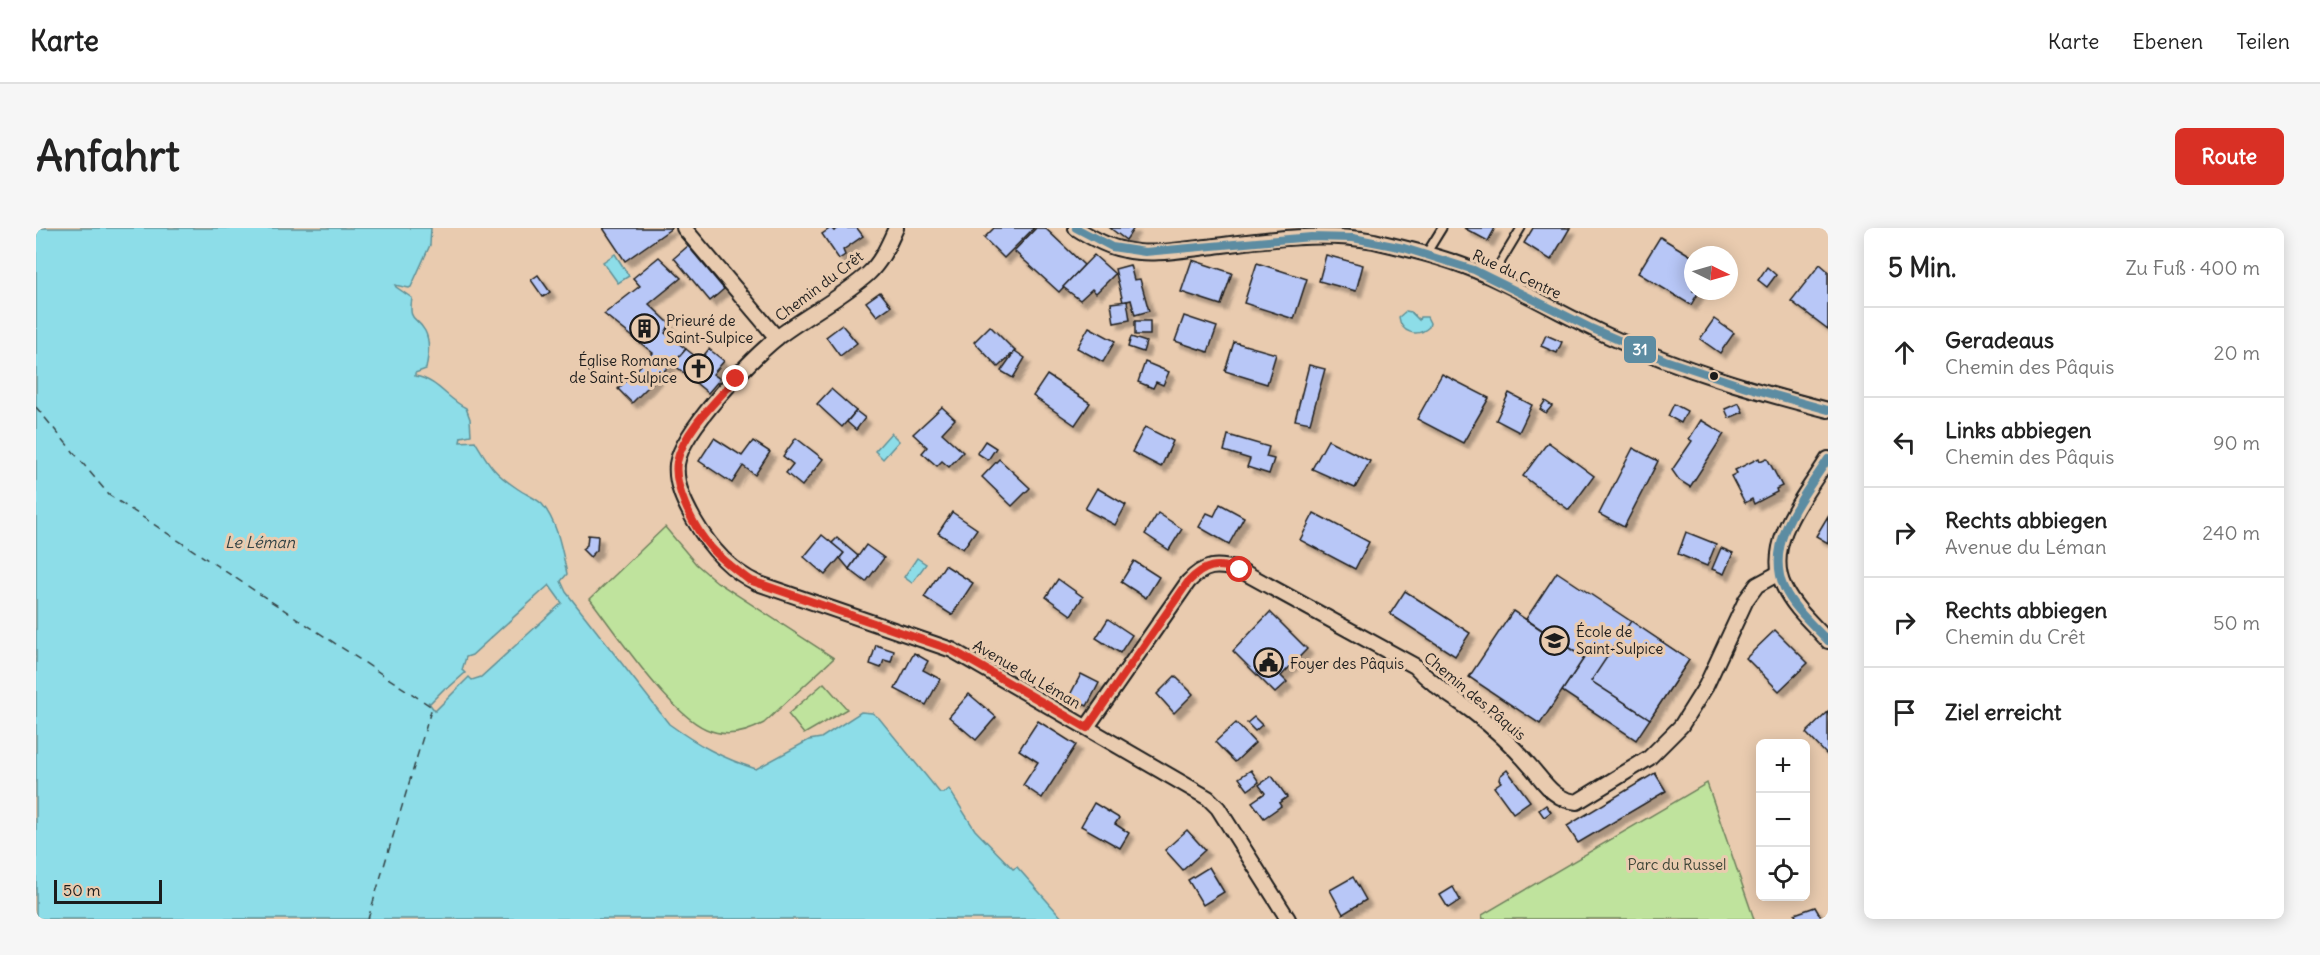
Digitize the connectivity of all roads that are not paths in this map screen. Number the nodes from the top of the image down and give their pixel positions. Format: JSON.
{"nodes":[{"id":1,"x":684,"y":228,"type":"edge"},
{"id":2,"x":896,"y":228,"type":"edge"},
{"id":3,"x":1076,"y":228,"type":"edge"},
{"id":4,"x":1442,"y":228,"type":"edge"},
{"id":5,"x":1521,"y":228,"type":"edge"},
{"id":6,"x":1426,"y":254,"type":"junction"},
{"id":7,"x":1491,"y":278,"type":"junction"},
{"id":8,"x":777,"y":338,"type":"junction"},
{"id":9,"x":1828,"y":410,"type":"edge"},
{"id":10,"x":1828,"y":459,"type":"edge"},
{"id":11,"x":677,"y":462,"type":"joint"},
{"id":12,"x":1779,"y":573,"type":"junction"},
{"id":13,"x":1828,"y":641,"type":"edge"},
{"id":14,"x":1087,"y":728,"type":"junction"},
{"id":15,"x":1288,"y":919,"type":"edge"}],
"edges":[{"from":1,"to":8,"type":"street","name":"Chemin du Crêt"},
{"from":2,"to":8,"type":"street","name":"Chemin du Crêt"},
{"from":3,"to":6,"type":"street","name":"Rue du Centre"},
{"from":4,"to":6,"type":"lane"},
{"from":5,"to":7,"type":"lane"},
{"from":6,"to":7,"type":"street","name":"Rue du Centre"},
{"from":7,"to":9,"type":"street","name":"Rue du Centre"},
{"from":8,"to":11,"type":"street","name":"Chemin du Crêt"},
{"from":10,"to":12,"type":"street"},
{"from":11,"to":14,"type":"street","name":"Avenue du Léman"},
{"from":12,"to":13,"type":"street"},
{"from":12,"to":14,"type":"street","name":"Chemin des Pâquis"},
{"from":14,"to":15,"type":"street","name":"Avenue du Léman"}]}
